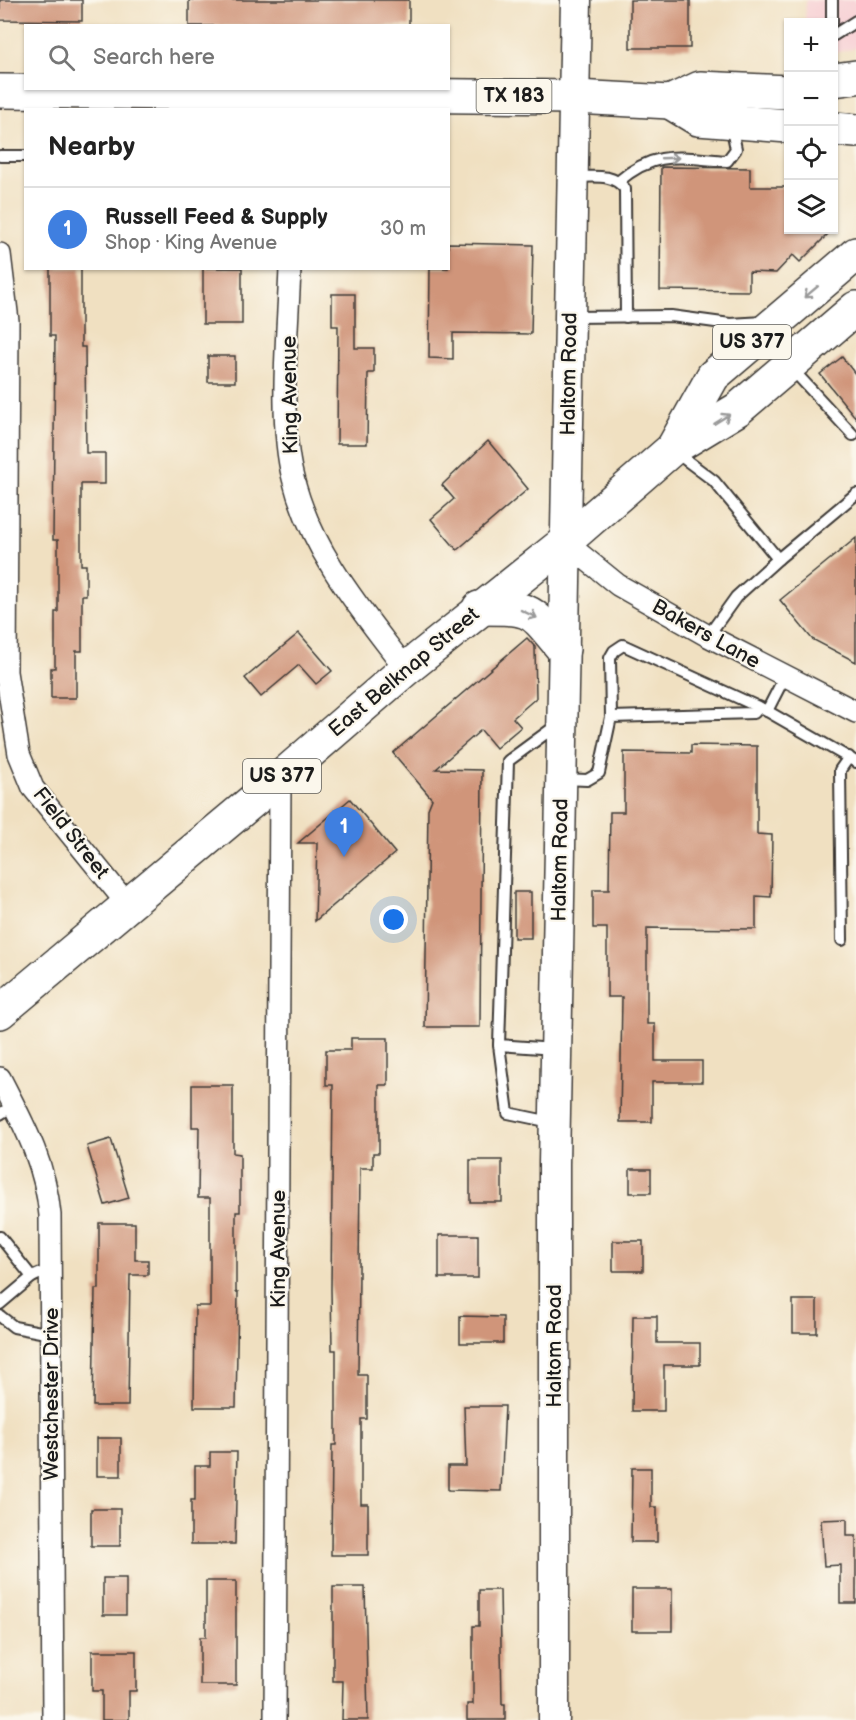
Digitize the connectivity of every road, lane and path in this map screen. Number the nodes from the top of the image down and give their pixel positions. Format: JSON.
{"nodes":[{"id":1,"x":576,"y":0,"type":"edge"},
{"id":2,"x":832,"y":0,"type":"edge"},
{"id":3,"x":832,"y":18,"type":"edge"},
{"id":4,"x":856,"y":21,"type":"edge"},
{"id":5,"x":838,"y":32,"type":"edge"},
{"id":6,"x":856,"y":77,"type":"edge"},
{"id":7,"x":838,"y":79,"type":"edge"},
{"id":8,"x":784,"y":86,"type":"edge"},
{"id":9,"x":0,"y":91,"type":"edge"},
{"id":10,"x":784,"y":93,"type":"edge"},
{"id":11,"x":838,"y":94,"type":"edge"},
{"id":12,"x":856,"y":95,"type":"edge"},
{"id":13,"x":575,"y":97,"type":"junction"},
{"id":14,"x":292,"y":102,"type":"edge"},
{"id":15,"x":730,"y":106,"type":"junction"},
{"id":16,"x":784,"y":124,"type":"edge"},
{"id":17,"x":838,"y":129,"type":"edge"},
{"id":18,"x":856,"y":130,"type":"edge"},
{"id":19,"x":0,"y":156,"type":"edge"},
{"id":20,"x":24,"y":156,"type":"edge"},
{"id":21,"x":574,"y":177,"type":"junction"},
{"id":22,"x":619,"y":181,"type":"junction"},
{"id":23,"x":0,"y":254,"type":"edge"},
{"id":24,"x":856,"y":254,"type":"edge"},
{"id":25,"x":290,"y":270,"type":"edge"},
{"id":26,"x":856,"y":308,"type":"edge"},
{"id":27,"x":570,"y":317,"type":"junction"},
{"id":28,"x":626,"y":317,"type":"junction"},
{"id":29,"x":777,"y":321,"type":"junction"},
{"id":30,"x":789,"y":366,"type":"junction"},
{"id":31,"x":853,"y":435,"type":"dead end"},
{"id":32,"x":672,"y":449,"type":"junction"},
{"id":33,"x":856,"y":494,"type":"edge"},
{"id":34,"x":565,"y":542,"type":"junction"},
{"id":35,"x":778,"y":559,"type":"junction"},
{"id":36,"x":480,"y":608,"type":"junction"},
{"id":37,"x":708,"y":636,"type":"junction"},
{"id":38,"x":563,"y":649,"type":"junction"},
{"id":39,"x":406,"y":669,"type":"junction"},
{"id":40,"x":785,"y":676,"type":"junction"},
{"id":41,"x":763,"y":709,"type":"junction"},
{"id":42,"x":856,"y":712,"type":"edge"},
{"id":43,"x":611,"y":717,"type":"junction"},
{"id":44,"x":562,"y":721,"type":"junction"},
{"id":45,"x":852,"y":760,"type":"edge"},
{"id":46,"x":280,"y":778,"type":"junction"},
{"id":47,"x":561,"y":779,"type":"junction"},
{"id":48,"x":128,"y":905,"type":"junction"},
{"id":49,"x":842,"y":940,"type":"dead end"},
{"id":50,"x":0,"y":1012,"type":"edge"},
{"id":51,"x":499,"y":1045,"type":"junction"},
{"id":52,"x":556,"y":1049,"type":"junction"},
{"id":53,"x":0,"y":1078,"type":"edge"},
{"id":54,"x":7,"y":1109,"type":"edge"},
{"id":55,"x":555,"y":1123,"type":"junction"},
{"id":56,"x":0,"y":1237,"type":"edge"},
{"id":57,"x":41,"y":1273,"type":"junction"},
{"id":58,"x":0,"y":1304,"type":"edge"},
{"id":59,"x":0,"y":1316,"type":"edge"},
{"id":60,"x":51,"y":1334,"type":"junction"},
{"id":61,"x":53,"y":1720,"type":"edge"},
{"id":62,"x":275,"y":1720,"type":"edge"},
{"id":63,"x":554,"y":1720,"type":"edge"}],
"edges":[{"from":1,"to":13,"type":"main road","name":"Haltom Road"},
{"from":2,"to":3,"type":"lane"},
{"from":4,"to":5,"type":"lane"},
{"from":6,"to":7,"type":"main road"},
{"from":8,"to":15,"type":"main road"},
{"from":9,"to":14,"type":"main road","number":"TX 183"},
{"from":10,"to":15,"type":"main road","number":"TX 183"},
{"from":11,"to":12,"type":"main road"},
{"from":13,"to":14,"type":"main road","number":"TX 183"},
{"from":13,"to":15,"type":"main road","number":"TX 183"},
{"from":13,"to":21,"type":"main road","name":"Haltom Road"},
{"from":15,"to":16,"type":"main road","number":"TX 183"},
{"from":22,"to":15,"type":"lane","one_way":true},
{"from":17,"to":18,"type":"main road"},
{"from":19,"to":20,"type":"lane"},
{"from":21,"to":22,"type":"lane"},
{"from":21,"to":27,"type":"main road","name":"Haltom Road"},
{"from":22,"to":28,"type":"lane"},
{"from":23,"to":48,"type":"street","name":"Field Street"},
{"from":24,"to":29,"type":"main road","number":"US 377","one_way":true},
{"from":25,"to":39,"type":"street","name":"King Avenue"},
{"from":26,"to":30,"type":"main road","number":"US 377"},
{"from":27,"to":28,"type":"lane"},
{"from":27,"to":34,"type":"main road","name":"Haltom Road"},
{"from":28,"to":29,"type":"lane"},
{"from":29,"to":32,"type":"main road","number":"US 377"},
{"from":30,"to":31,"type":"lane"},
{"from":32,"to":30,"type":"main road","number":"US 377","one_way":true},
{"from":32,"to":34,"type":"main road","name":"East Belknap Street","number":"US 377"},
{"from":32,"to":35,"type":"lane"},
{"from":33,"to":35,"type":"lane"},
{"from":34,"to":36,"type":"main road","name":"East Belknap Street","number":"US 377"},
{"from":34,"to":37,"type":"street","name":"Bakers Lane"},
{"from":34,"to":38,"type":"main road","name":"Haltom Road"},
{"from":35,"to":37,"type":"lane"},
{"from":36,"to":38,"type":"main road","one_way":true},
{"from":36,"to":39,"type":"main road","name":"East Belknap Street","number":"US 377"},
{"from":37,"to":40,"type":"street","name":"Bakers Lane"},
{"from":38,"to":44,"type":"main road","name":"Haltom Road"},
{"from":39,"to":46,"type":"main road","name":"East Belknap Street","number":"US 377"},
{"from":40,"to":41,"type":"lane"},
{"from":40,"to":42,"type":"street","name":"Bakers Lane"},
{"from":41,"to":43,"type":"lane"},
{"from":41,"to":43,"type":"lane"},
{"from":41,"to":45,"type":"lane"},
{"from":43,"to":47,"type":"lane"},
{"from":44,"to":47,"type":"main road","name":"Haltom Road"},
{"from":44,"to":51,"type":"lane"},
{"from":45,"to":49,"type":"lane"},
{"from":46,"to":48,"type":"main road","name":"East Belknap Street","number":"US 377"},
{"from":46,"to":62,"type":"street","name":"King Avenue"},
{"from":47,"to":52,"type":"main road","name":"Haltom Road"},
{"from":48,"to":50,"type":"main road","name":"East Belknap Street","number":"US 377"},
{"from":51,"to":52,"type":"lane"},
{"from":51,"to":55,"type":"lane"},
{"from":52,"to":55,"type":"main road","name":"Haltom Road"},
{"from":53,"to":54,"type":"street","name":"Westchester Drive"},
{"from":54,"to":57,"type":"street","name":"Westchester Drive"},
{"from":55,"to":63,"type":"main road","name":"Haltom Road"},
{"from":56,"to":57,"type":"lane"},
{"from":57,"to":58,"type":"lane"},
{"from":57,"to":60,"type":"street","name":"Westchester Drive"},
{"from":59,"to":60,"type":"lane"},
{"from":60,"to":61,"type":"street","name":"Westchester Drive"}]}
